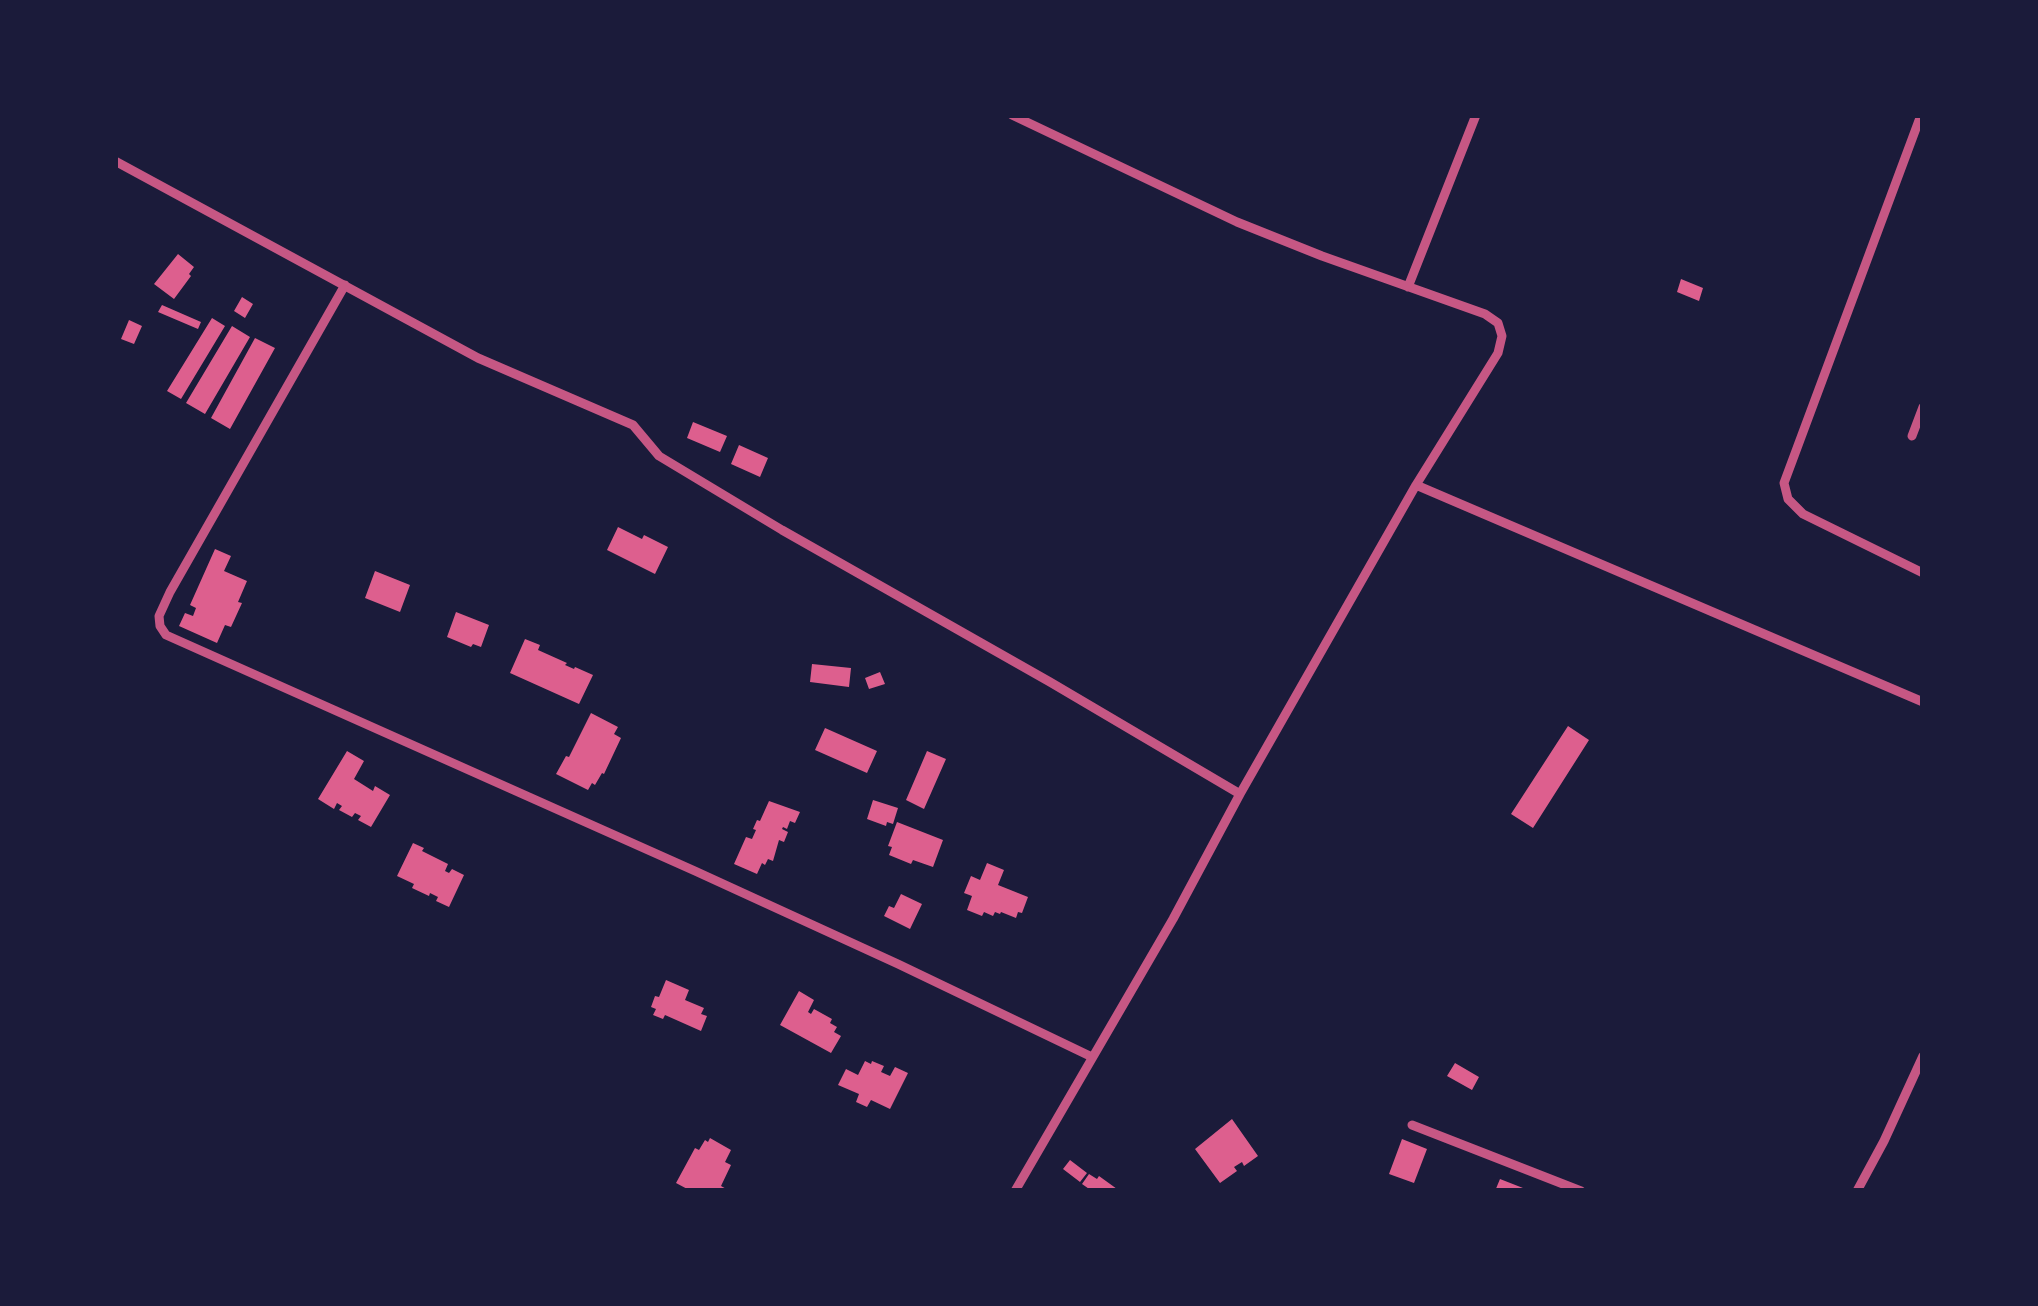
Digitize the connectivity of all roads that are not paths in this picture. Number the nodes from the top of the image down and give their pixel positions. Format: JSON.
{"nodes":[{"id":1,"x":1012,"y":115,"type":"edge"},
{"id":2,"x":1476,"y":115,"type":"edge"},
{"id":3,"x":1921,"y":115,"type":"edge"},
{"id":4,"x":115,"y":162,"type":"edge"},
{"id":5,"x":345,"y":285,"type":"junction"},
{"id":6,"x":1408,"y":287,"type":"junction"},
{"id":7,"x":1923,"y":407,"type":"edge"},
{"id":8,"x":1912,"y":436,"type":"dead end"},
{"id":9,"x":1416,"y":485,"type":"junction"},
{"id":10,"x":1923,"y":573,"type":"edge"},
{"id":11,"x":1923,"y":702,"type":"edge"},
{"id":12,"x":1240,"y":794,"type":"junction"},
{"id":13,"x":1923,"y":1056,"type":"edge"},
{"id":14,"x":1092,"y":1057,"type":"junction"},
{"id":15,"x":1412,"y":1125,"type":"dead end"},
{"id":16,"x":1015,"y":1191,"type":"edge"},
{"id":17,"x":1581,"y":1191,"type":"edge"},
{"id":18,"x":1857,"y":1191,"type":"edge"}],
"edges":[{"from":1,"to":6,"type":"street"},
{"from":2,"to":6,"type":"street"},
{"from":3,"to":10,"type":"street"},
{"from":4,"to":5,"type":"street"},
{"from":5,"to":12,"type":"street"},
{"from":5,"to":14,"type":"street"},
{"from":6,"to":9,"type":"street"},
{"from":7,"to":8,"type":"street"},
{"from":9,"to":11,"type":"street"},
{"from":9,"to":12,"type":"street"},
{"from":12,"to":14,"type":"street"},
{"from":13,"to":18,"type":"street"},
{"from":14,"to":16,"type":"street"},
{"from":15,"to":17,"type":"street"}]}
